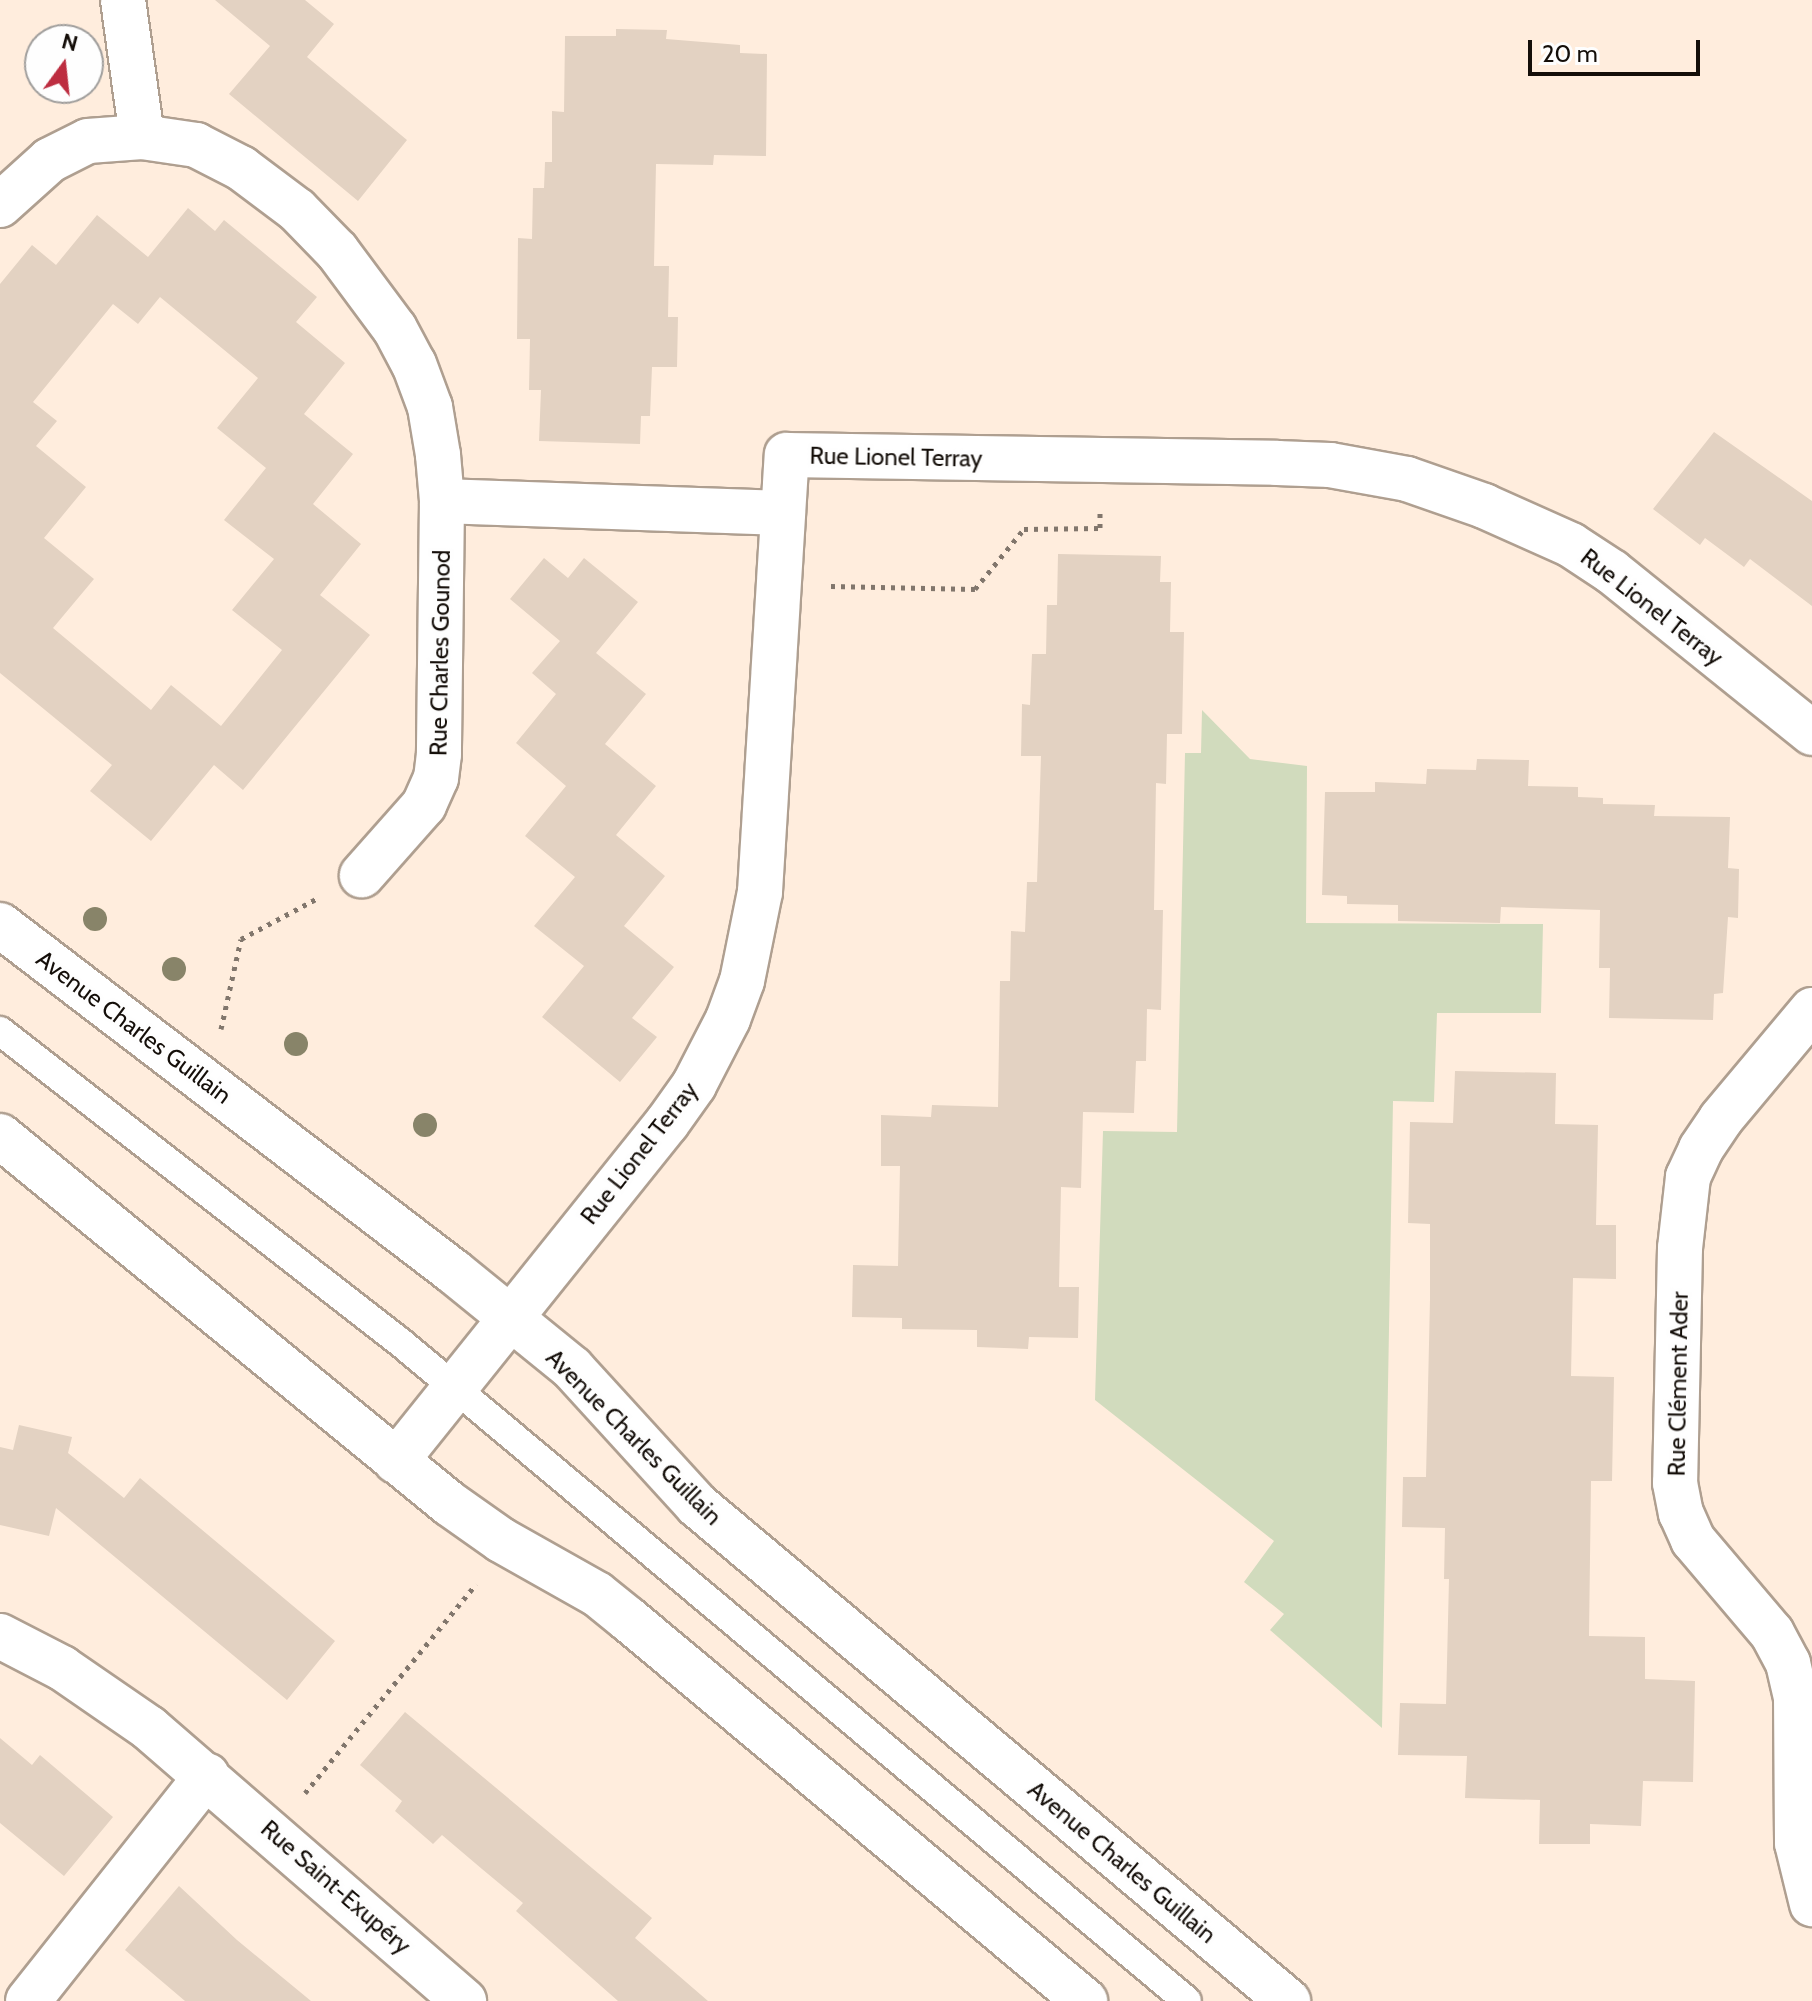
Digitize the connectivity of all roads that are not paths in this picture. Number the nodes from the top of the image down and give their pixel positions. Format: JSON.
{"nodes":[{"id":1,"x":123,"y":0,"type":"edge"},
{"id":2,"x":142,"y":137,"type":"junction"},
{"id":3,"x":0,"y":205,"type":"edge"},
{"id":4,"x":442,"y":501,"type":"junction"},
{"id":5,"x":783,"y":513,"type":"junction"},
{"id":6,"x":1812,"y":733,"type":"edge"},
{"id":7,"x":362,"y":875,"type":"road end"},
{"id":8,"x":0,"y":925,"type":"edge"},
{"id":9,"x":1812,"y":1010,"type":"edge"},
{"id":10,"x":0,"y":1031,"type":"edge"},
{"id":11,"x":0,"y":1136,"type":"edge"},
{"id":12,"x":510,"y":1317,"type":"junction"},
{"id":13,"x":455,"y":1389,"type":"junction"},
{"id":14,"x":396,"y":1461,"type":"junction"},
{"id":15,"x":0,"y":1636,"type":"edge"},
{"id":16,"x":207,"y":1775,"type":"junction"},
{"id":17,"x":1812,"y":1904,"type":"edge"},
{"id":18,"x":28,"y":2001,"type":"edge"},
{"id":19,"x":464,"y":2001,"type":"edge"},
{"id":20,"x":1085,"y":2001,"type":"edge"},
{"id":21,"x":1187,"y":2001,"type":"edge"},
{"id":22,"x":1288,"y":2001,"type":"edge"}],
"edges":[{"from":1,"to":2,"type":"street"},
{"from":2,"to":3,"type":"street","name":"Rue Charles Gounod"},
{"from":2,"to":4,"type":"street","name":"Rue Charles Gounod"},
{"from":4,"to":5,"type":"street"},
{"from":4,"to":7,"type":"street","name":"Rue Charles Gounod"},
{"from":5,"to":6,"type":"street","name":"Rue Lionel Terray"},
{"from":5,"to":12,"type":"street","name":"Rue Lionel Terray"},
{"from":8,"to":12,"type":"street","name":"Avenue Charles Guillain"},
{"from":9,"to":17,"type":"street","name":"Rue Clément Ader"},
{"from":10,"to":13,"type":"lane"},
{"from":11,"to":14,"type":"street"},
{"from":12,"to":13,"type":"street","name":"Rue Lionel Terray"},
{"from":12,"to":22,"type":"street","name":"Avenue Charles Guillain"},
{"from":13,"to":14,"type":"street"},
{"from":13,"to":21,"type":"lane"},
{"from":14,"to":20,"type":"street"},
{"from":15,"to":16,"type":"street","name":"Rue Saint-Exupéry"},
{"from":16,"to":18,"type":"street"},
{"from":16,"to":19,"type":"street","name":"Rue Saint-Exupéry"}]}
